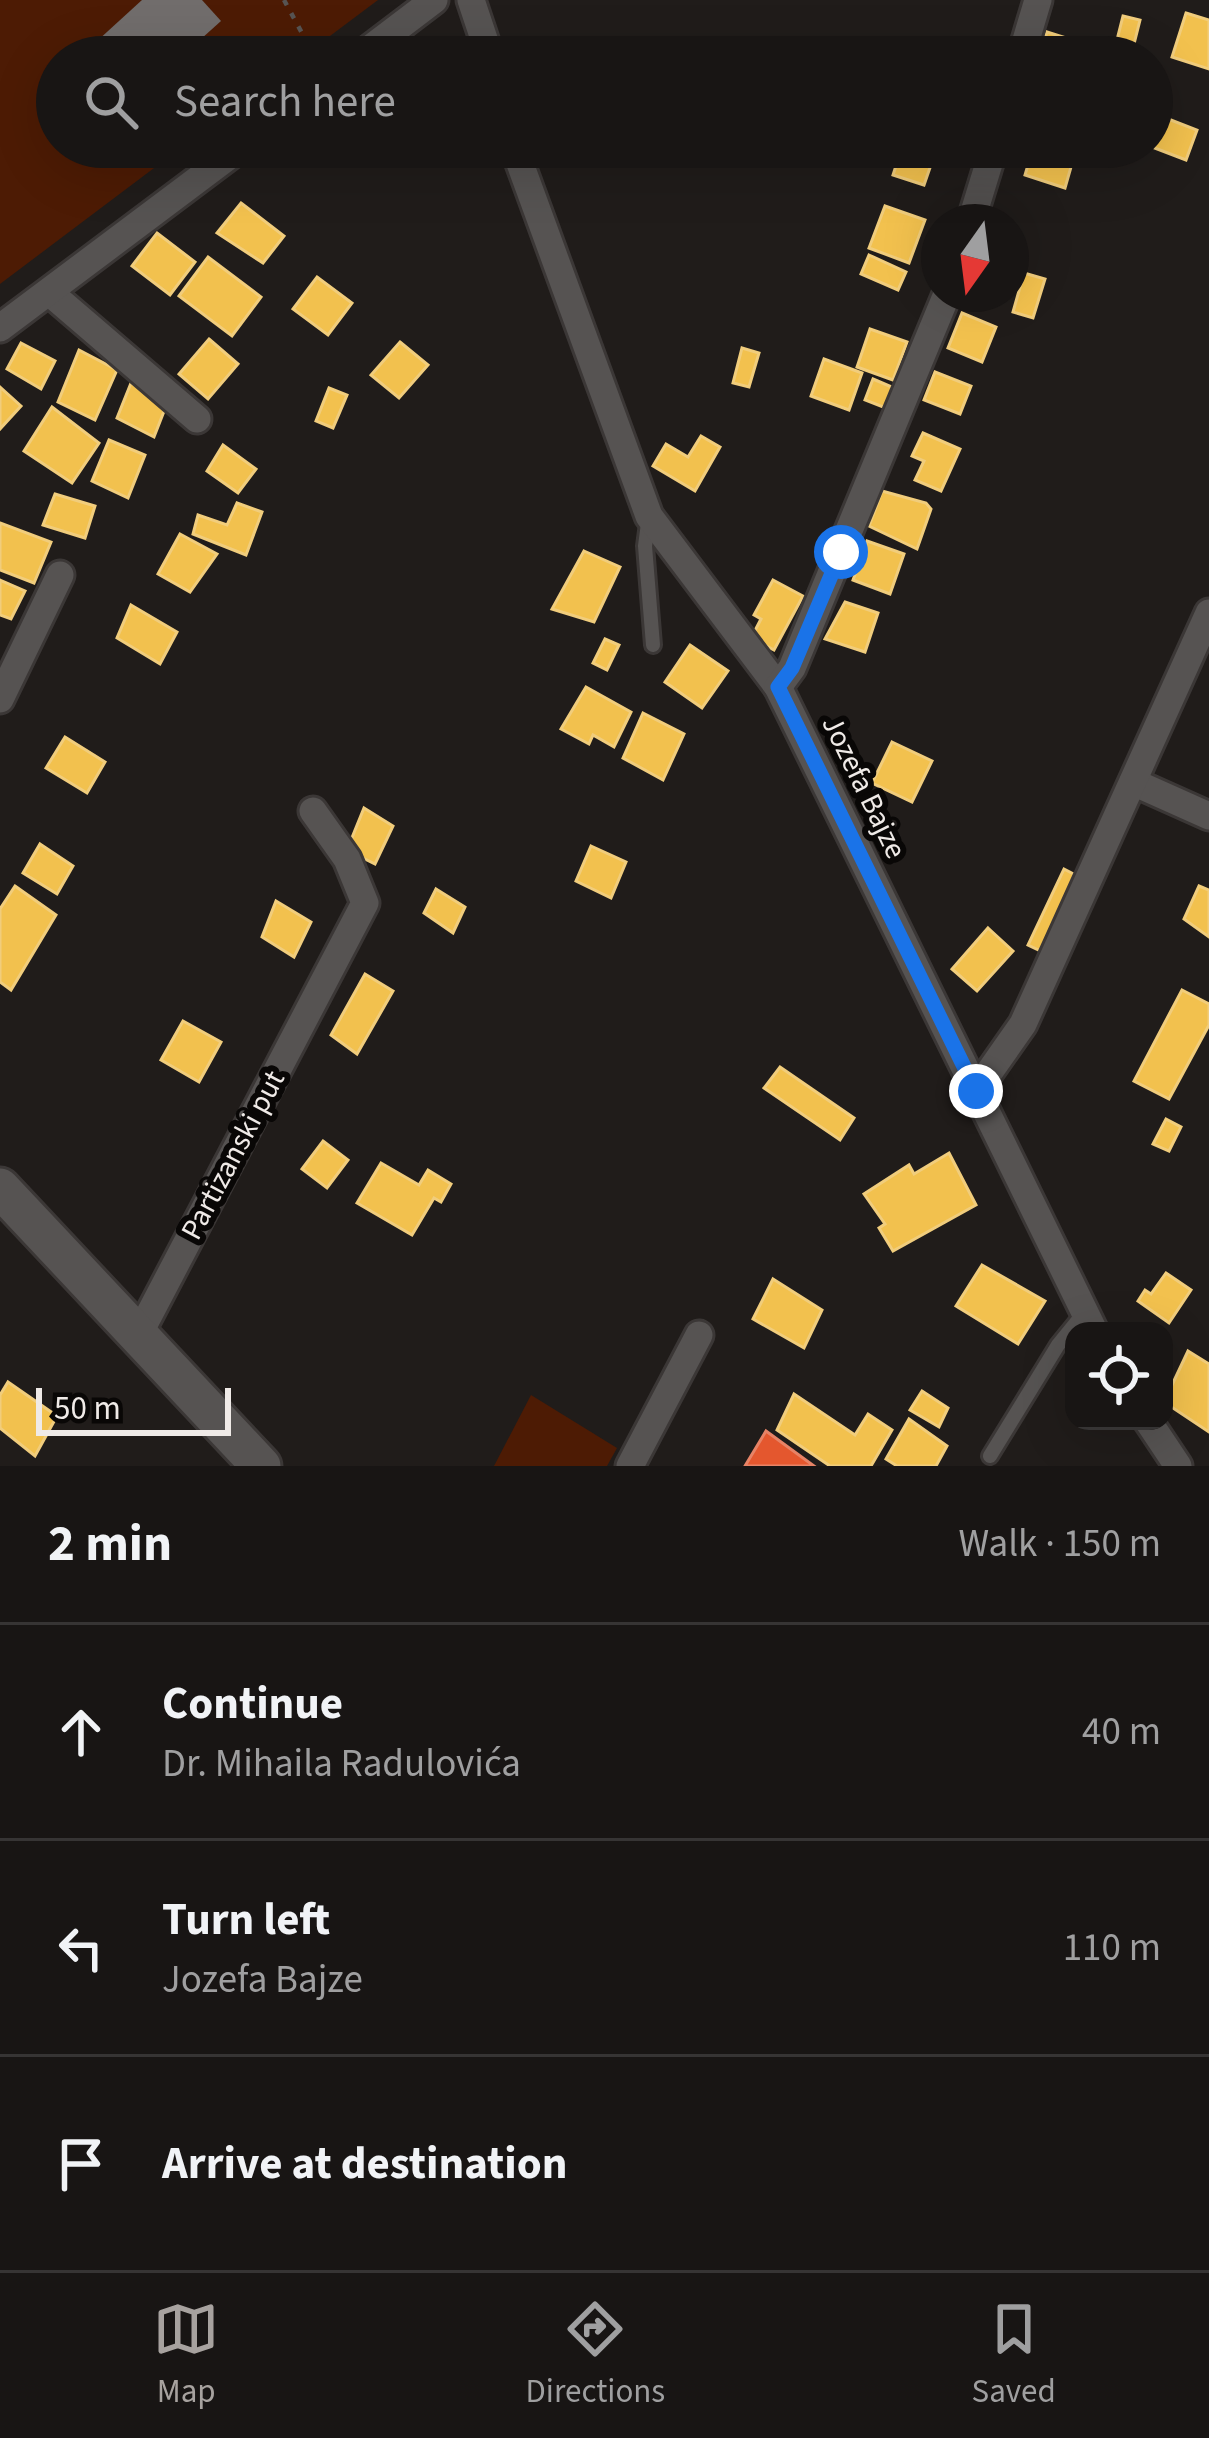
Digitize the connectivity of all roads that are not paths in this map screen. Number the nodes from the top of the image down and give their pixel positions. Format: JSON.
{"nodes":[{"id":1,"x":434,"y":0,"type":"edge"},
{"id":2,"x":472,"y":0,"type":"edge"},
{"id":3,"x":1038,"y":0,"type":"edge"},
{"id":4,"x":387,"y":36,"type":"edge"},
{"id":5,"x":483,"y":36,"type":"edge"},
{"id":6,"x":1027,"y":36,"type":"edge"},
{"id":7,"x":213,"y":168,"type":"edge"},
{"id":8,"x":522,"y":168,"type":"edge"},
{"id":9,"x":988,"y":168,"type":"edge"},
{"id":10,"x":977,"y":204,"type":"edge"},
{"id":11,"x":49,"y":292,"type":"junction"},
{"id":12,"x":940,"y":312,"type":"edge"},
{"id":13,"x":0,"y":328,"type":"edge"},
{"id":14,"x":197,"y":418,"type":"dead end"},
{"id":15,"x":649,"y":516,"type":"junction"},
{"id":16,"x":60,"y":575,"type":"dead end"},
{"id":17,"x":1209,"y":613,"type":"edge"},
{"id":18,"x":653,"y":645,"type":"dead end"},
{"id":19,"x":778,"y":687,"type":"junction"},
{"id":20,"x":0,"y":699,"type":"edge"},
{"id":21,"x":1133,"y":782,"type":"junction"},
{"id":22,"x":313,"y":811,"type":"dead end"},
{"id":23,"x":1209,"y":816,"type":"edge"},
{"id":24,"x":976,"y":1091,"type":"junction"},
{"id":25,"x":0,"y":1188,"type":"edge"},
{"id":26,"x":1089,"y":1322,"type":"edge"},
{"id":27,"x":139,"y":1334,"type":"junction"},
{"id":28,"x":699,"y":1336,"type":"dead end"},
{"id":29,"x":1065,"y":1340,"type":"edge"},
{"id":30,"x":1154,"y":1430,"type":"edge"},
{"id":31,"x":989,"y":1456,"type":"dead end"},
{"id":32,"x":261,"y":1466,"type":"edge"},
{"id":33,"x":630,"y":1466,"type":"edge"},
{"id":34,"x":1178,"y":1466,"type":"edge"}],
"edges":[{"from":1,"to":4,"type":"street"},
{"from":2,"to":5,"type":"street"},
{"from":3,"to":6,"type":"street"},
{"from":7,"to":11,"type":"street"},
{"from":8,"to":15,"type":"street","name":"Jozefa Bajze"},
{"from":9,"to":10,"type":"street"},
{"from":11,"to":13,"type":"street"},
{"from":11,"to":14,"type":"street"},
{"from":12,"to":19,"type":"street"},
{"from":15,"to":18,"type":"lane"},
{"from":15,"to":19,"type":"street","name":"Jozefa Bajze"},
{"from":16,"to":20,"type":"street"},
{"from":17,"to":21,"type":"street"},
{"from":19,"to":24,"type":"street","name":"Jozefa Bajze"},
{"from":21,"to":23,"type":"street"},
{"from":21,"to":24,"type":"street"},
{"from":22,"to":27,"type":"street","name":"Partizanski put"},
{"from":24,"to":26,"type":"street","name":"Jozefa Bajze"},
{"from":25,"to":27,"type":"main road"},
{"from":27,"to":32,"type":"main road"},
{"from":28,"to":33,"type":"street"},
{"from":29,"to":31,"type":"lane"},
{"from":30,"to":34,"type":"street"}]}
